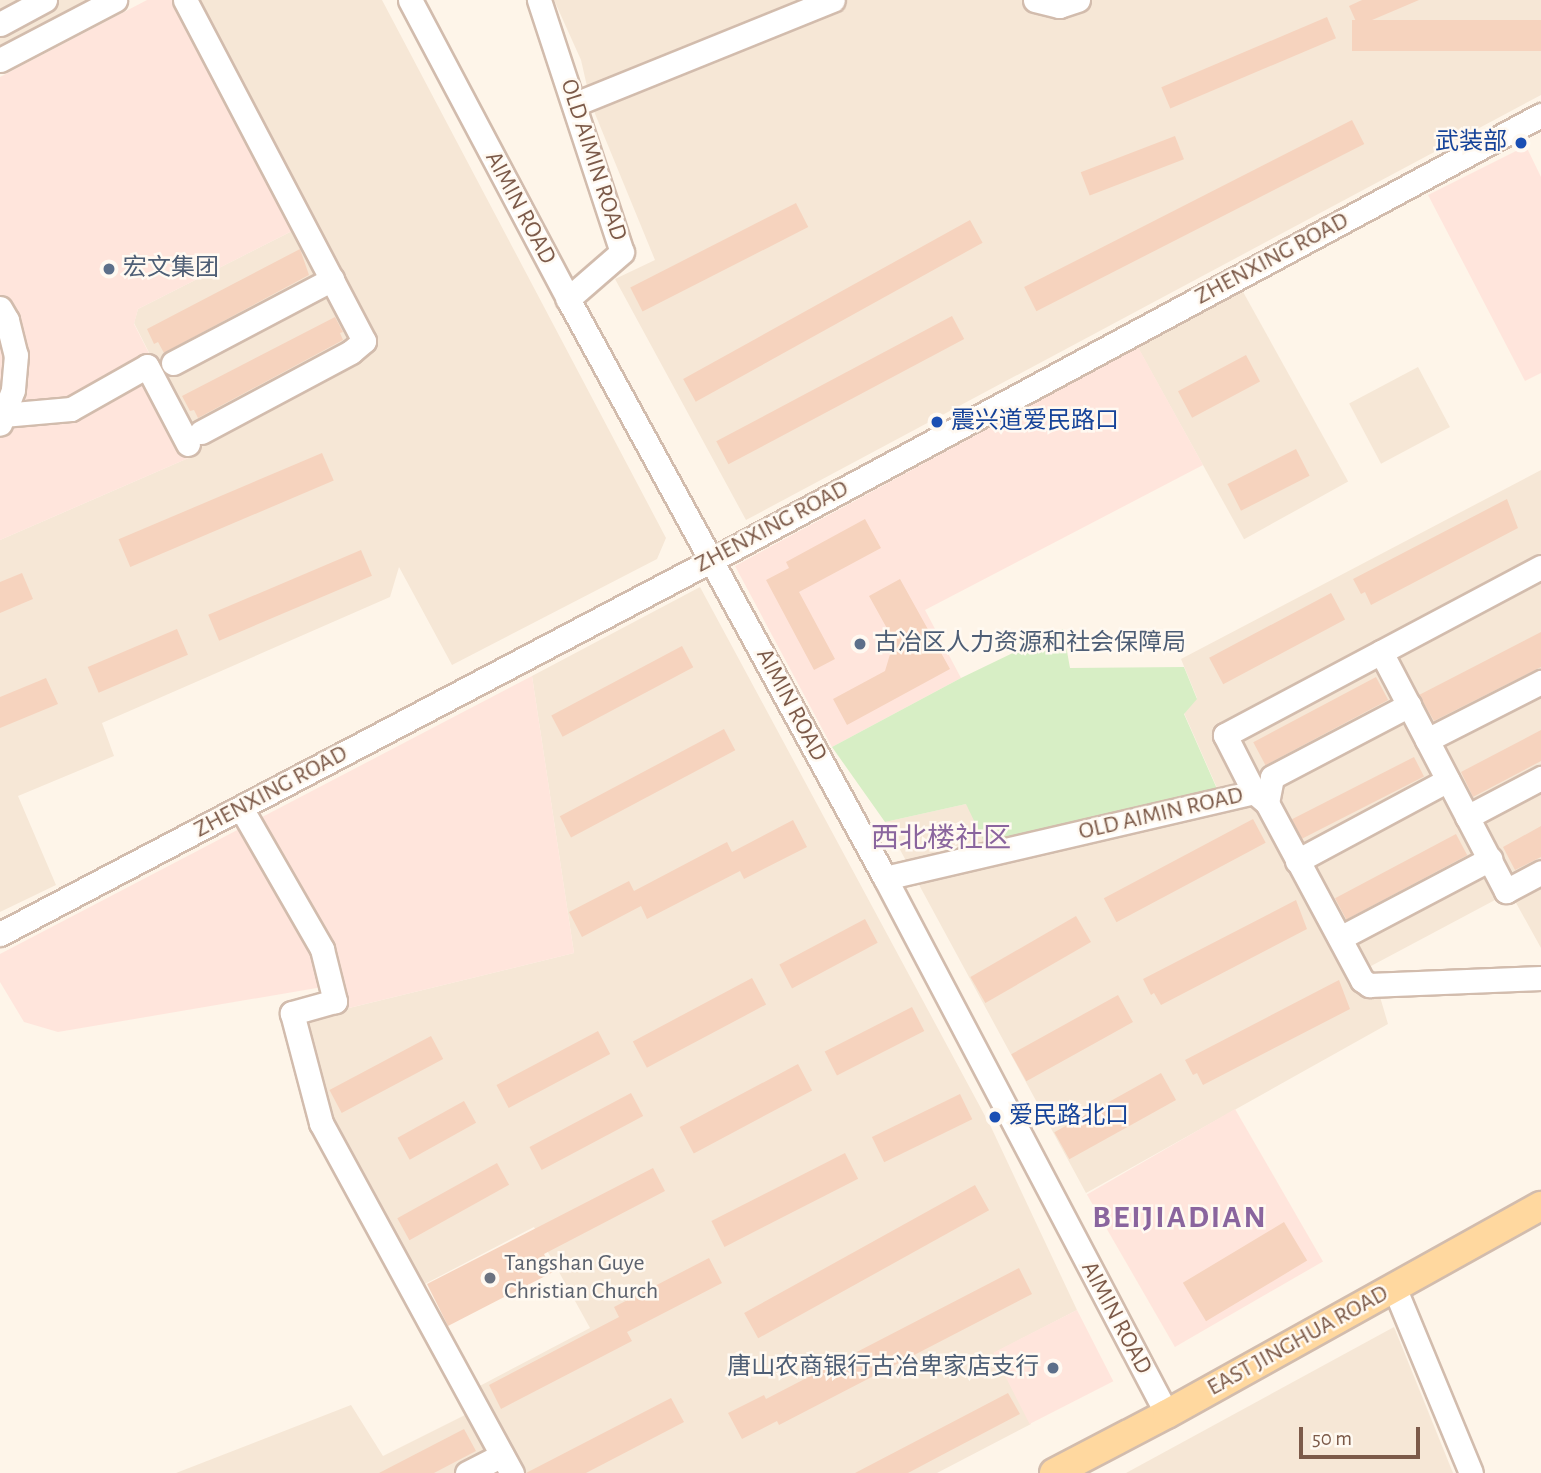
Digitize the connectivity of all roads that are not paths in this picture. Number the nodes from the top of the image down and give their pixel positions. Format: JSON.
{"nodes":[{"id":1,"x":115,"y":0,"type":"edge"},
{"id":2,"x":185,"y":0,"type":"edge"},
{"id":3,"x":410,"y":0,"type":"edge"},
{"id":4,"x":539,"y":0,"type":"edge"},
{"id":5,"x":833,"y":0,"type":"edge"},
{"id":6,"x":1035,"y":0,"type":"edge"},
{"id":7,"x":1079,"y":0,"type":"edge"},
{"id":8,"x":30,"y":3,"type":"edge"},
{"id":9,"x":0,"y":24,"type":"edge"},
{"id":10,"x":41,"y":39,"type":"junction"},
{"id":11,"x":0,"y":60,"type":"edge"},
{"id":12,"x":575,"y":104,"type":"junction"},
{"id":13,"x":1541,"y":115,"type":"edge"},
{"id":14,"x":332,"y":279,"type":"junction"},
{"id":15,"x":568,"y":299,"type":"junction"},
{"id":16,"x":0,"y":307,"type":"edge"},
{"id":17,"x":173,"y":363,"type":"dead end"},
{"id":18,"x":2,"y":419,"type":"edge"},
{"id":19,"x":712,"y":559,"type":"junction"},
{"id":20,"x":1541,"y":567,"type":"edge"},
{"id":21,"x":1381,"y":652,"type":"junction"},
{"id":22,"x":1541,"y":682,"type":"edge"},
{"id":23,"x":1409,"y":705,"type":"junction"},
{"id":24,"x":1427,"y":740,"type":"junction"},
{"id":25,"x":1541,"y":778,"type":"edge"},
{"id":26,"x":1448,"y":780,"type":"junction"},
{"id":27,"x":1261,"y":797,"type":"junction"},
{"id":28,"x":241,"y":808,"type":"junction"},
{"id":29,"x":1467,"y":817,"type":"junction"},
{"id":30,"x":1490,"y":859,"type":"junction"},
{"id":31,"x":1297,"y":861,"type":"junction"},
{"id":32,"x":1541,"y":873,"type":"edge"},
{"id":33,"x":885,"y":878,"type":"junction"},
{"id":34,"x":0,"y":934,"type":"edge"},
{"id":35,"x":1340,"y":938,"type":"junction"},
{"id":36,"x":1541,"y":978,"type":"edge"},
{"id":37,"x":1540,"y":1209,"type":"edge"},
{"id":38,"x":1394,"y":1287,"type":"junction"},
{"id":39,"x":1167,"y":1414,"type":"junction"},
{"id":40,"x":507,"y":1464,"type":"edge"},
{"id":41,"x":467,"y":1473,"type":"edge"},
{"id":42,"x":1054,"y":1473,"type":"edge"},
{"id":43,"x":1471,"y":1473,"type":"edge"}],
"edges":[{"from":1,"to":10,"type":"street"},
{"from":2,"to":14,"type":"street"},
{"from":3,"to":15,"type":"street","name":"AIMIN ROAD"},
{"from":4,"to":12,"type":"street","name":"OLD AIMIN ROAD"},
{"from":5,"to":12,"type":"street"},
{"from":6,"to":7,"type":"street"},
{"from":8,"to":9,"type":"street"},
{"from":8,"to":10,"type":"street"},
{"from":10,"to":11,"type":"street"},
{"from":12,"to":15,"type":"street","name":"OLD AIMIN ROAD"},
{"from":13,"to":19,"type":"street","name":"ZHENXING ROAD"},
{"from":14,"to":17,"type":"street"},
{"from":14,"to":18,"type":"street"},
{"from":15,"to":19,"type":"street","name":"AIMIN ROAD"},
{"from":16,"to":18,"type":"street"},
{"from":19,"to":28,"type":"street","name":"ZHENXING ROAD"},
{"from":19,"to":33,"type":"street","name":"AIMIN ROAD"},
{"from":20,"to":21,"type":"street"},
{"from":21,"to":23,"type":"street"},
{"from":21,"to":27,"type":"street"},
{"from":22,"to":24,"type":"street"},
{"from":23,"to":24,"type":"street"},
{"from":23,"to":27,"type":"street"},
{"from":24,"to":26,"type":"street"},
{"from":25,"to":29,"type":"street"},
{"from":26,"to":29,"type":"street"},
{"from":26,"to":31,"type":"street"},
{"from":27,"to":31,"type":"street","name":"OLD AIMIN ROAD"},
{"from":27,"to":33,"type":"street","name":"OLD AIMIN ROAD"},
{"from":28,"to":34,"type":"street","name":"ZHENXING ROAD"},
{"from":28,"to":40,"type":"street"},
{"from":29,"to":30,"type":"street"},
{"from":30,"to":32,"type":"street"},
{"from":30,"to":35,"type":"street"},
{"from":31,"to":35,"type":"street","name":"OLD AIMIN ROAD"},
{"from":33,"to":39,"type":"street","name":"AIMIN ROAD"},
{"from":35,"to":36,"type":"street","name":"OLD AIMIN ROAD"},
{"from":37,"to":38,"type":"main road","name":"EAST JINGHUA ROAD"},
{"from":38,"to":39,"type":"main road","name":"EAST JINGHUA ROAD"},
{"from":38,"to":43,"type":"street"},
{"from":39,"to":42,"type":"main road","name":"EAST JINGHUA ROAD"},
{"from":40,"to":41,"type":"street"}]}
